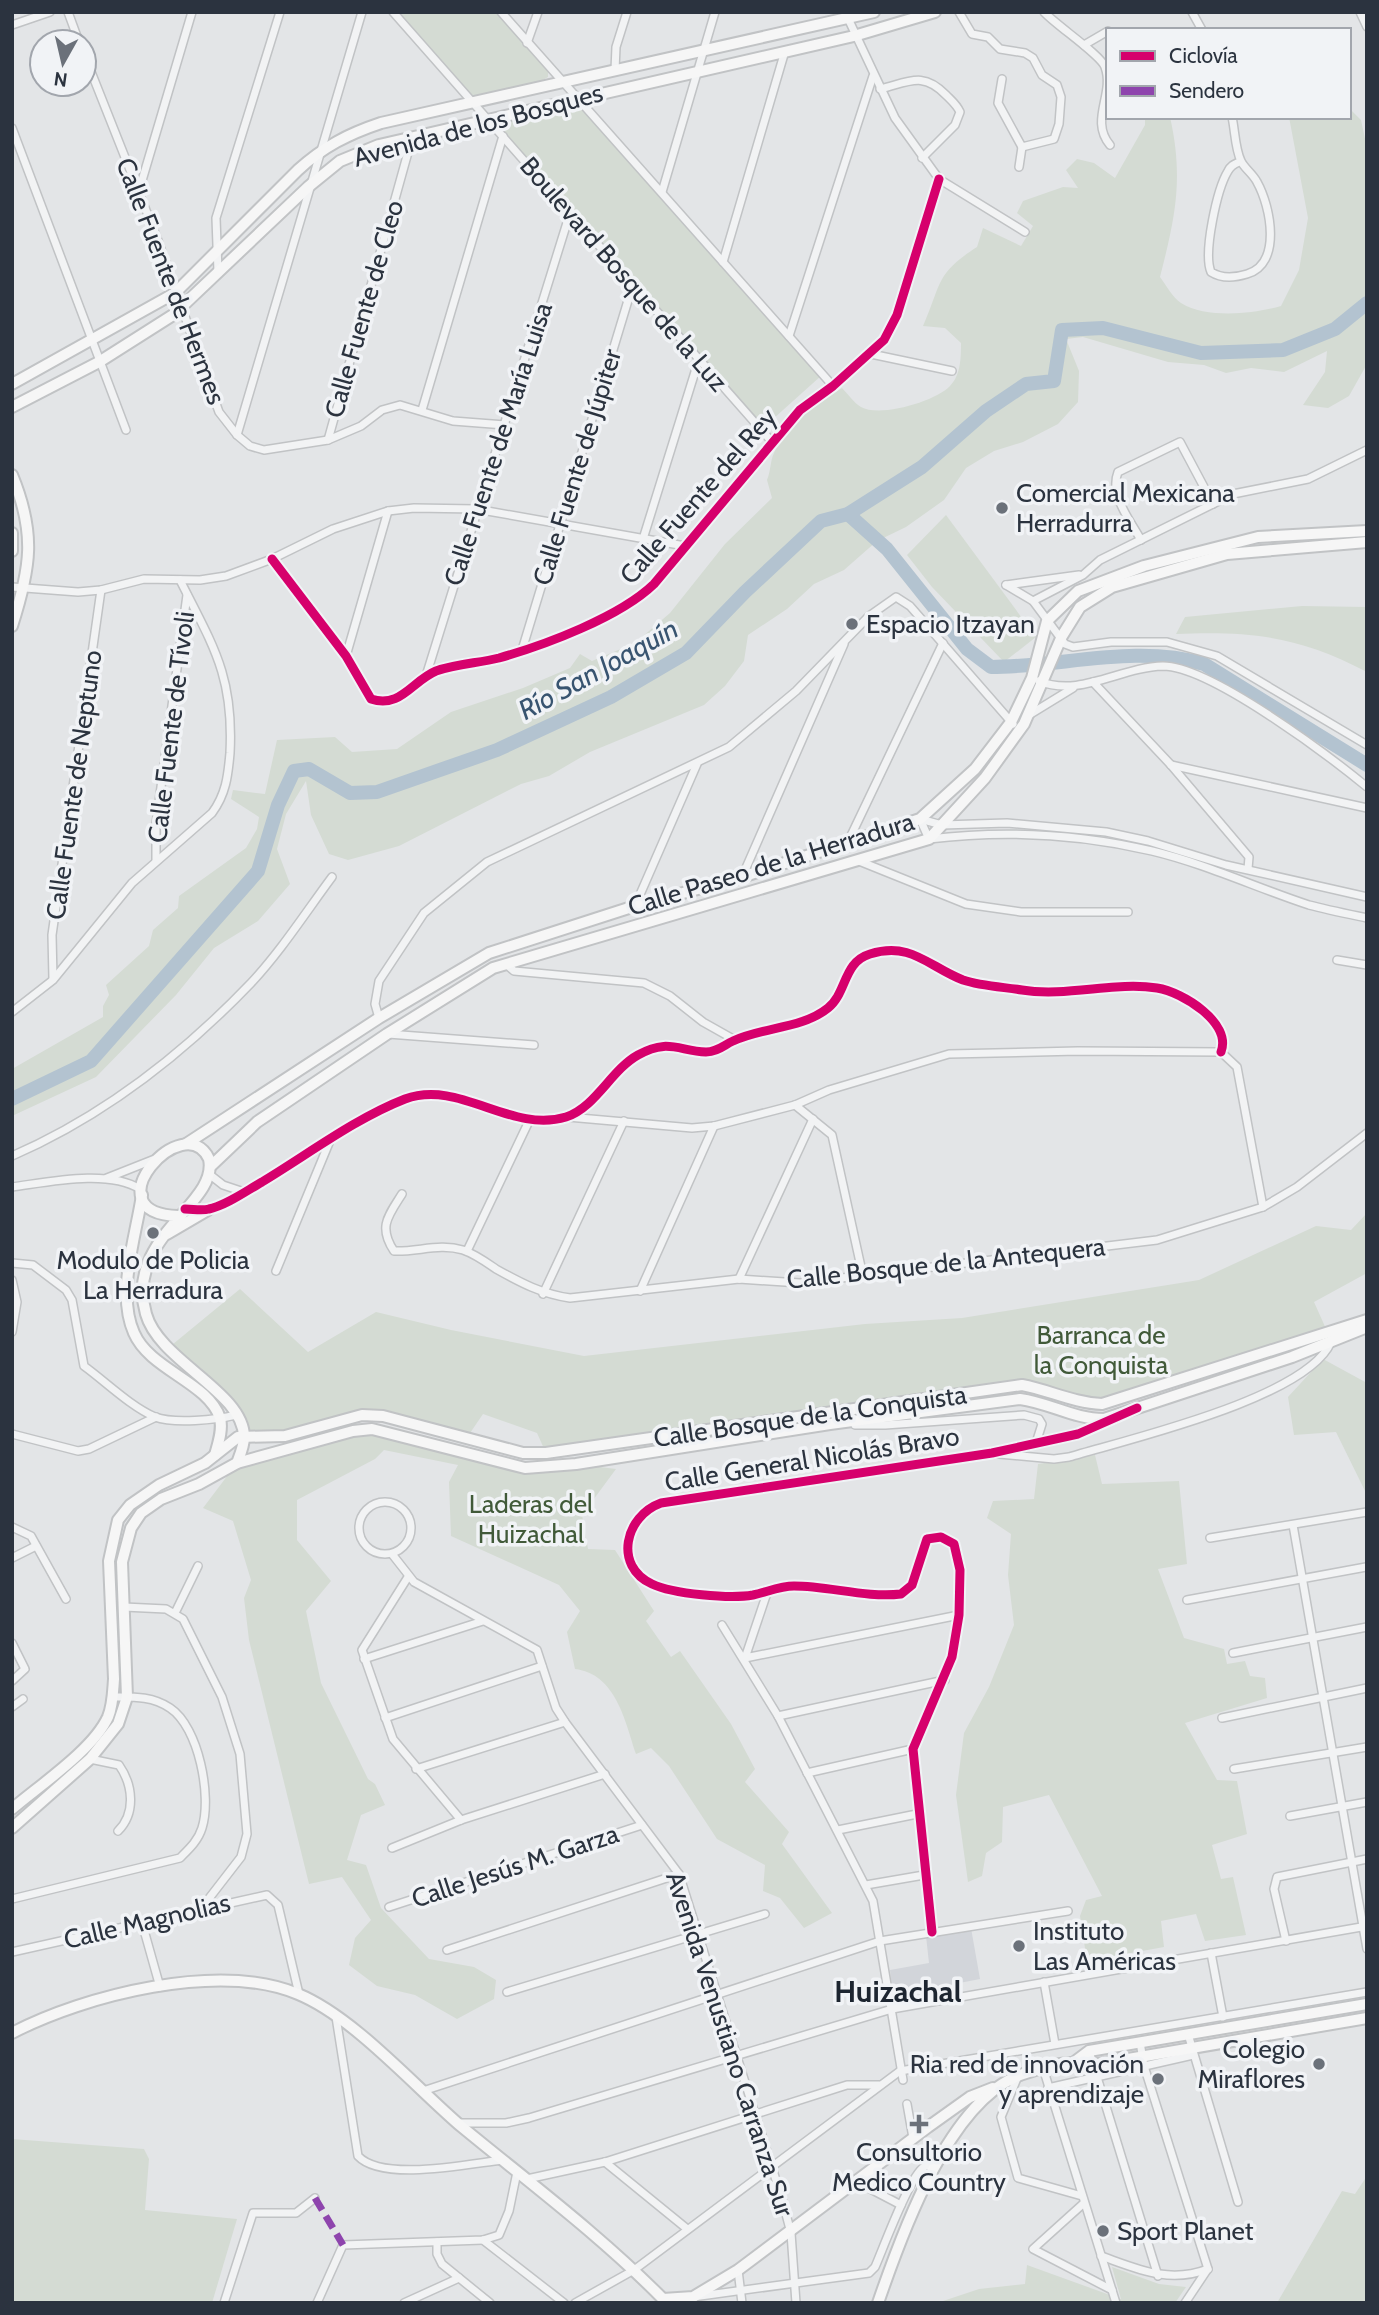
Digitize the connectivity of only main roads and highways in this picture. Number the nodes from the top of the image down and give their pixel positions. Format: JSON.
{"nodes":[{"id":1,"x":874,"y":12,"type":"edge"},
{"id":2,"x":935,"y":12,"type":"edge"},
{"id":3,"x":846,"y":15,"type":"edge"},
{"id":4,"x":611,"y":71,"type":"junction"},
{"id":5,"x":611,"y":90,"type":"junction"},
{"id":6,"x":12,"y":384,"type":"edge"},
{"id":7,"x":12,"y":407,"type":"edge"},
{"id":8,"x":12,"y":475,"type":"edge"},
{"id":9,"x":1367,"y":531,"type":"edge"},
{"id":10,"x":12,"y":533,"type":"edge"},
{"id":11,"x":1367,"y":542,"type":"edge"},
{"id":12,"x":12,"y":551,"type":"edge"},
{"id":13,"x":18,"y":587,"type":"edge"},
{"id":14,"x":12,"y":626,"type":"edge"},
{"id":15,"x":903,"y":826,"type":"junction"},
{"id":16,"x":901,"y":848,"type":"junction"},
{"id":17,"x":379,"y":1018,"type":"junction"},
{"id":18,"x":346,"y":1061,"type":"junction"},
{"id":19,"x":186,"y":1144,"type":"junction"},
{"id":20,"x":210,"y":1170,"type":"junction"},
{"id":21,"x":141,"y":1192,"type":"junction"},
{"id":22,"x":208,"y":1210,"type":"road end"},
{"id":23,"x":182,"y":1213,"type":"junction"},
{"id":24,"x":162,"y":1237,"type":"junction"},
{"id":25,"x":135,"y":1244,"type":"junction"},
{"id":26,"x":154,"y":1250,"type":"junction"},
{"id":27,"x":1367,"y":1320,"type":"edge"},
{"id":28,"x":1367,"y":1327,"type":"edge"},
{"id":29,"x":1249,"y":1357,"type":"junction"},
{"id":30,"x":1254,"y":1370,"type":"junction"},
{"id":31,"x":245,"y":1436,"type":"junction"},
{"id":32,"x":264,"y":1438,"type":"junction"},
{"id":33,"x":215,"y":1455,"type":"junction"},
{"id":34,"x":265,"y":1456,"type":"junction"},
{"id":35,"x":237,"y":1463,"type":"junction"},
{"id":36,"x":15,"y":1806,"type":"edge"},
{"id":37,"x":29,"y":1813,"type":"junction"},
{"id":38,"x":12,"y":1828,"type":"edge"},
{"id":39,"x":1367,"y":2004,"type":"edge"},
{"id":40,"x":1367,"y":2018,"type":"edge"},
{"id":41,"x":12,"y":2033,"type":"edge"},
{"id":42,"x":1073,"y":2063,"type":"junction"},
{"id":43,"x":999,"y":2086,"type":"junction"},
{"id":44,"x":694,"y":2300,"type":"edge"},
{"id":45,"x":661,"y":2301,"type":"edge"},
{"id":46,"x":878,"y":2303,"type":"edge"}],
"edges":[{"from":1,"to":3,"type":"main road","name":"Avenida de los Bosques"},
{"from":2,"to":5,"type":"main road","name":"Avenida de los Bosques"},
{"from":3,"to":4,"type":"main road","name":"Avenida de los Bosques"},
{"from":4,"to":5,"type":"main road"},
{"from":4,"to":6,"type":"main road","name":"Avenida de los Bosques"},
{"from":5,"to":7,"type":"main road","name":"Avenida de los Bosques"},
{"from":8,"to":13,"type":"main road"},
{"from":9,"to":15,"type":"main road","name":"Calle Paseo de la Herradura"},
{"from":10,"to":12,"type":"main road"},
{"from":11,"to":16,"type":"main road","name":"Calle Paseo de la Herradura"},
{"from":13,"to":14,"type":"main road"},
{"from":15,"to":16,"type":"main road"},
{"from":15,"to":17,"type":"main road","name":"Calle Paseo de la Herradura"},
{"from":16,"to":18,"type":"main road","name":"Calle Paseo de la Herradura"},
{"from":17,"to":18,"type":"main road"},
{"from":17,"to":19,"type":"main road","name":"Calle Paseo de la Herradura"},
{"from":18,"to":20,"type":"main road","name":"Calle Paseo de la Herradura"},
{"from":19,"to":20,"type":"main road"},
{"from":19,"to":21,"type":"main road"},
{"from":20,"to":23,"type":"main road"},
{"from":21,"to":23,"type":"main road"},
{"from":21,"to":25,"type":"main road"},
{"from":22,"to":24,"type":"main road"},
{"from":23,"to":24,"type":"main road"},
{"from":24,"to":26,"type":"main road"},
{"from":25,"to":26,"type":"main road"},
{"from":25,"to":33,"type":"main road"},
{"from":26,"to":31,"type":"main road"},
{"from":27,"to":29,"type":"main road","name":"Calle Bosque de la Conquista"},
{"from":28,"to":30,"type":"main road","name":"Calle Bosque de la Conquista"},
{"from":29,"to":30,"type":"main road"},
{"from":29,"to":32,"type":"main road","name":"Calle Bosque de la Conquista"},
{"from":30,"to":34,"type":"main road","name":"Calle Bosque de la Conquista"},
{"from":31,"to":32,"type":"main road","name":"Calle Bosque de la Conquista"},
{"from":31,"to":33,"type":"main road"},
{"from":31,"to":35,"type":"main road"},
{"from":32,"to":34,"type":"main road"},
{"from":33,"to":36,"type":"main road"},
{"from":34,"to":35,"type":"main road","name":"Calle Bosque de la Conquista"},
{"from":35,"to":37,"type":"main road","name":"Calle Bosque de la Conquista"},
{"from":36,"to":37,"type":"main road"},
{"from":37,"to":38,"type":"main road"},
{"from":39,"to":42,"type":"main road"},
{"from":40,"to":42,"type":"main road"},
{"from":41,"to":45,"type":"main road"},
{"from":42,"to":43,"type":"main road"},
{"from":43,"to":44,"type":"main road"},
{"from":43,"to":46,"type":"main road"},
{"from":44,"to":45,"type":"main road"}]}
